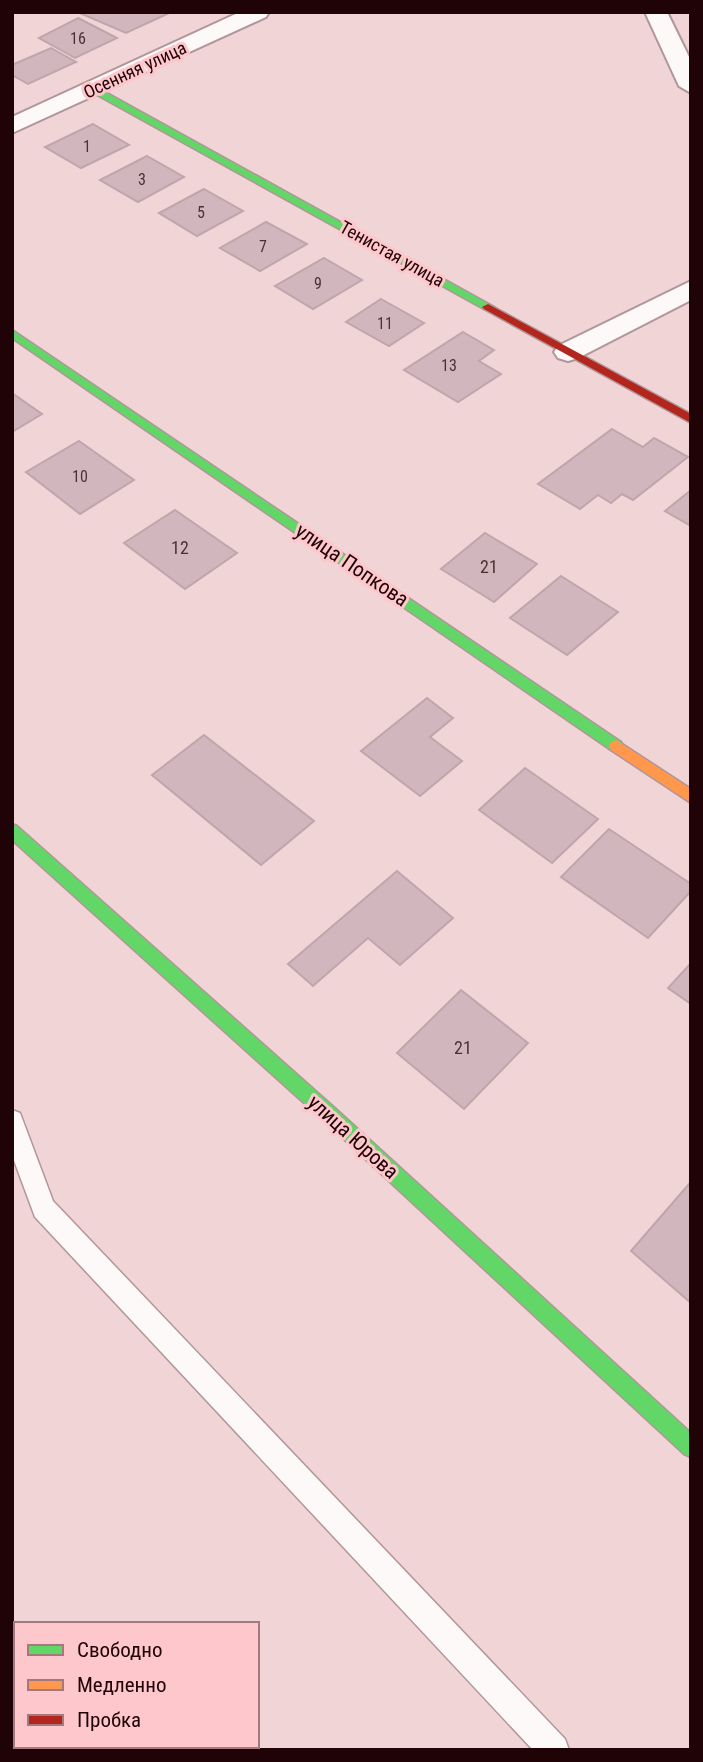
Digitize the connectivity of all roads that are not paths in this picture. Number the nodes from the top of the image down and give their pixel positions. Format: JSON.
{"nodes":[{"id":1,"x":258,"y":12,"type":"edge"},
{"id":2,"x":656,"y":12,"type":"edge"},
{"id":3,"x":691,"y":86,"type":"edge"},
{"id":4,"x":93,"y":89,"type":"junction"},
{"id":5,"x":12,"y":126,"type":"edge"},
{"id":6,"x":691,"y":289,"type":"edge"},
{"id":7,"x":12,"y":333,"type":"edge"},
{"id":8,"x":568,"y":352,"type":"junction"},
{"id":9,"x":691,"y":419,"type":"edge"},
{"id":10,"x":691,"y":797,"type":"edge"},
{"id":11,"x":12,"y":830,"type":"edge"},
{"id":12,"x":12,"y":1121,"type":"edge"},
{"id":13,"x":691,"y":1447,"type":"edge"},
{"id":14,"x":554,"y":1750,"type":"edge"}],
"edges":[{"from":1,"to":4,"type":"street","name":"Осенняя улица"},
{"from":2,"to":3,"type":"street"},
{"from":4,"to":5,"type":"street","name":"Осенняя улица"},
{"from":4,"to":8,"type":"street","name":"Тенистая улица"},
{"from":6,"to":8,"type":"street"},
{"from":7,"to":10,"type":"street","name":"улица Попкова"},
{"from":8,"to":9,"type":"street","name":"Тенистая улица"},
{"from":11,"to":13,"type":"street","name":"улица Юрова"},
{"from":12,"to":14,"type":"lane"}]}
